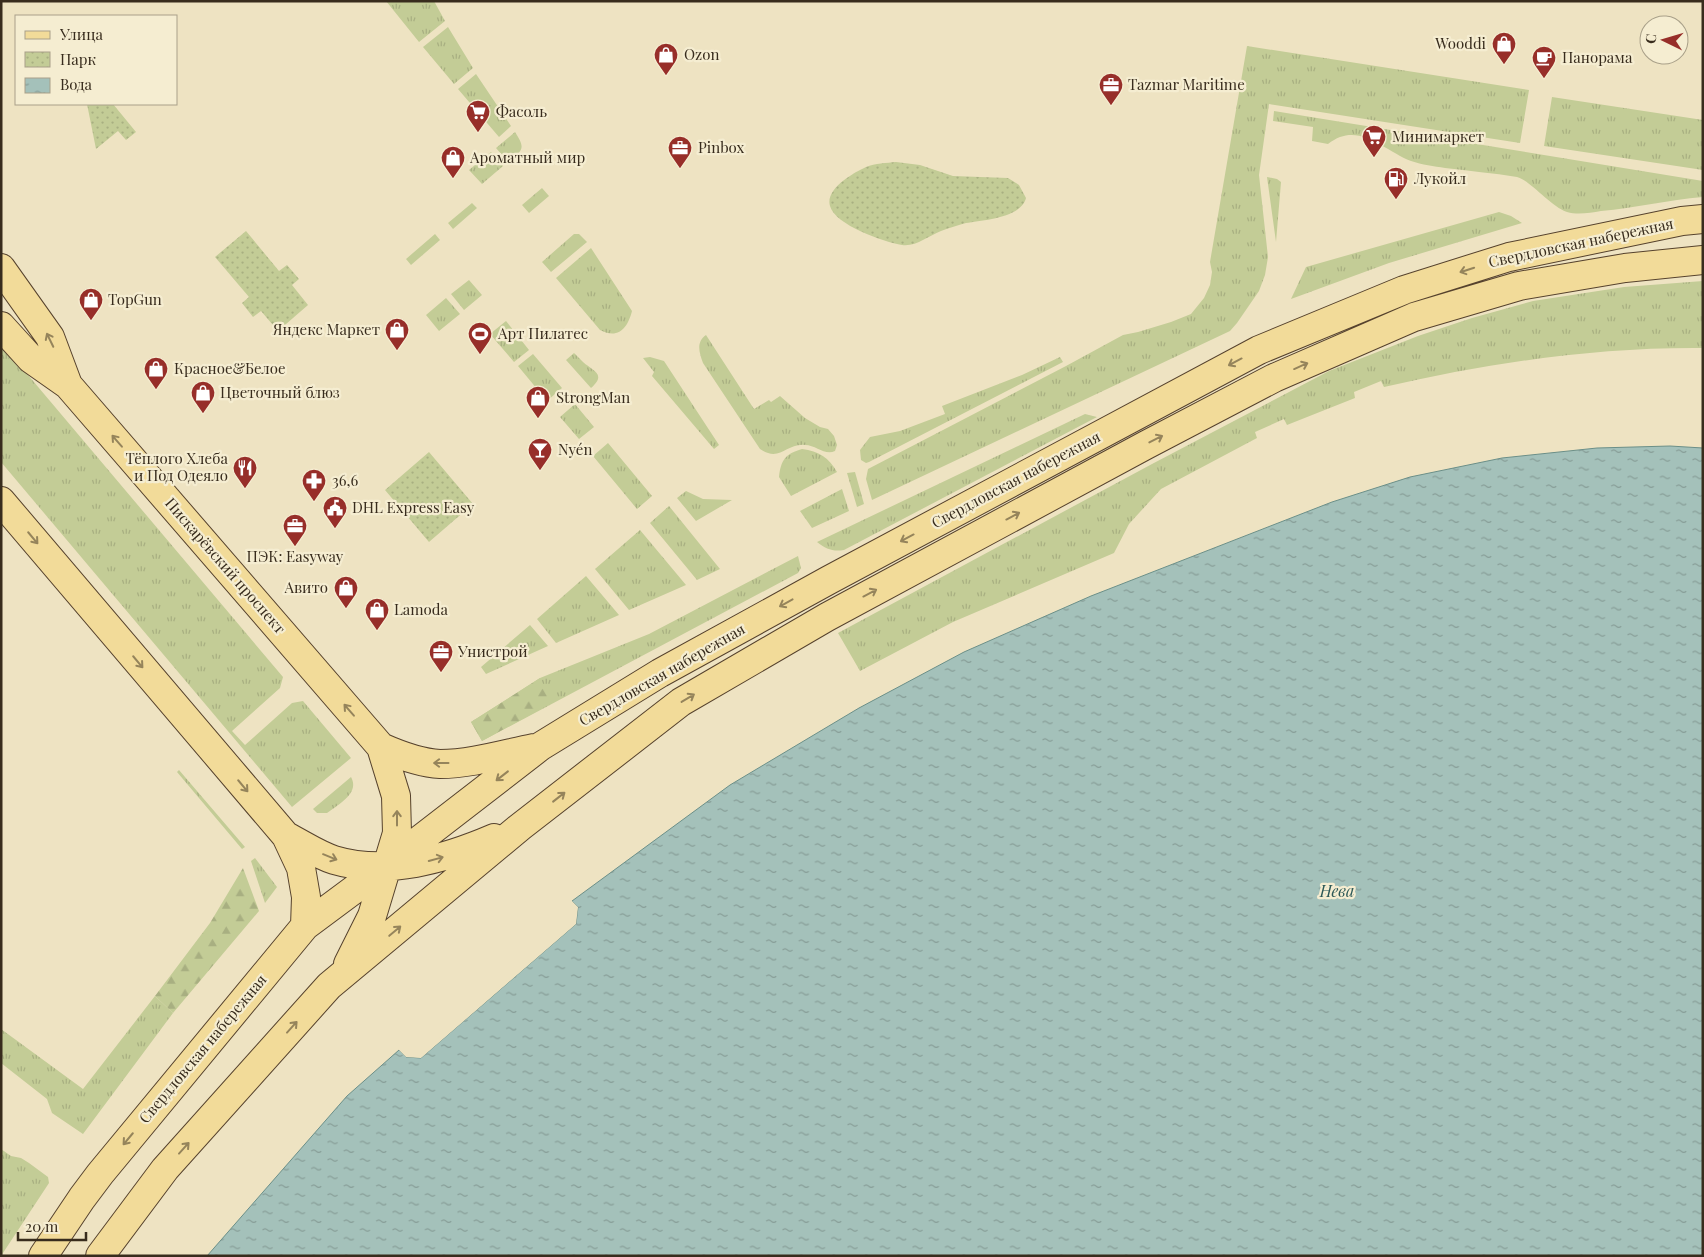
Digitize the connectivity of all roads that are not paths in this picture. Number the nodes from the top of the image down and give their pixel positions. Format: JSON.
{"nodes":[{"id":1,"x":1703,"y":219,"type":"edge"},
{"id":2,"x":1703,"y":260,"type":"edge"},
{"id":3,"x":1,"y":268,"type":"edge"},
{"id":4,"x":1,"y":326,"type":"edge"},
{"id":5,"x":68,"y":385,"type":"junction"},
{"id":6,"x":1,"y":501,"type":"edge"},
{"id":7,"x":541,"y":746,"type":"junction"},
{"id":8,"x":381,"y":747,"type":"junction"},
{"id":9,"x":520,"y":826,"type":"junction"},
{"id":10,"x":286,"y":836,"type":"junction"},
{"id":11,"x":387,"y":865,"type":"junction"},
{"id":12,"x":305,"y":926,"type":"junction"},
{"id":13,"x":344,"y":973,"type":"junction"},
{"id":14,"x":43,"y":1256,"type":"edge"},
{"id":15,"x":100,"y":1256,"type":"edge"}],
"edges":[{"from":1,"to":7,"type":"main road","name":"Свердловская набережная","one_way":true},
{"from":9,"to":2,"type":"main road","name":"Свердловская набережная","one_way":true},
{"from":5,"to":3,"type":"main road","one_way":true},
{"from":4,"to":5,"type":"main road","name":"Пискарёвский проспект"},
{"from":8,"to":5,"type":"main road","name":"Пискарёвский проспект","one_way":true},
{"from":6,"to":10,"type":"main road","one_way":true},
{"from":7,"to":8,"type":"main road","name":"Пискарёвский проспект","one_way":true},
{"from":7,"to":11,"type":"main road","name":"Свердловская набережная","one_way":true},
{"from":11,"to":8,"type":"main road","name":"Пискарёвский проспект","one_way":true},
{"from":11,"to":9,"type":"main road","name":"Свердловская набережная","one_way":true},
{"from":13,"to":9,"type":"main road","name":"Свердловская набережная","one_way":true},
{"from":10,"to":11,"type":"main road","one_way":true},
{"from":10,"to":12,"type":"main road"},
{"from":11,"to":12,"type":"main road","name":"Свердловская набережная"},
{"from":11,"to":13,"type":"main road","name":"Свердловская набережная"},
{"from":12,"to":14,"type":"main road","name":"Свердловская набережная","one_way":true},
{"from":15,"to":13,"type":"main road","name":"Свердловская набережная","one_way":true}]}
